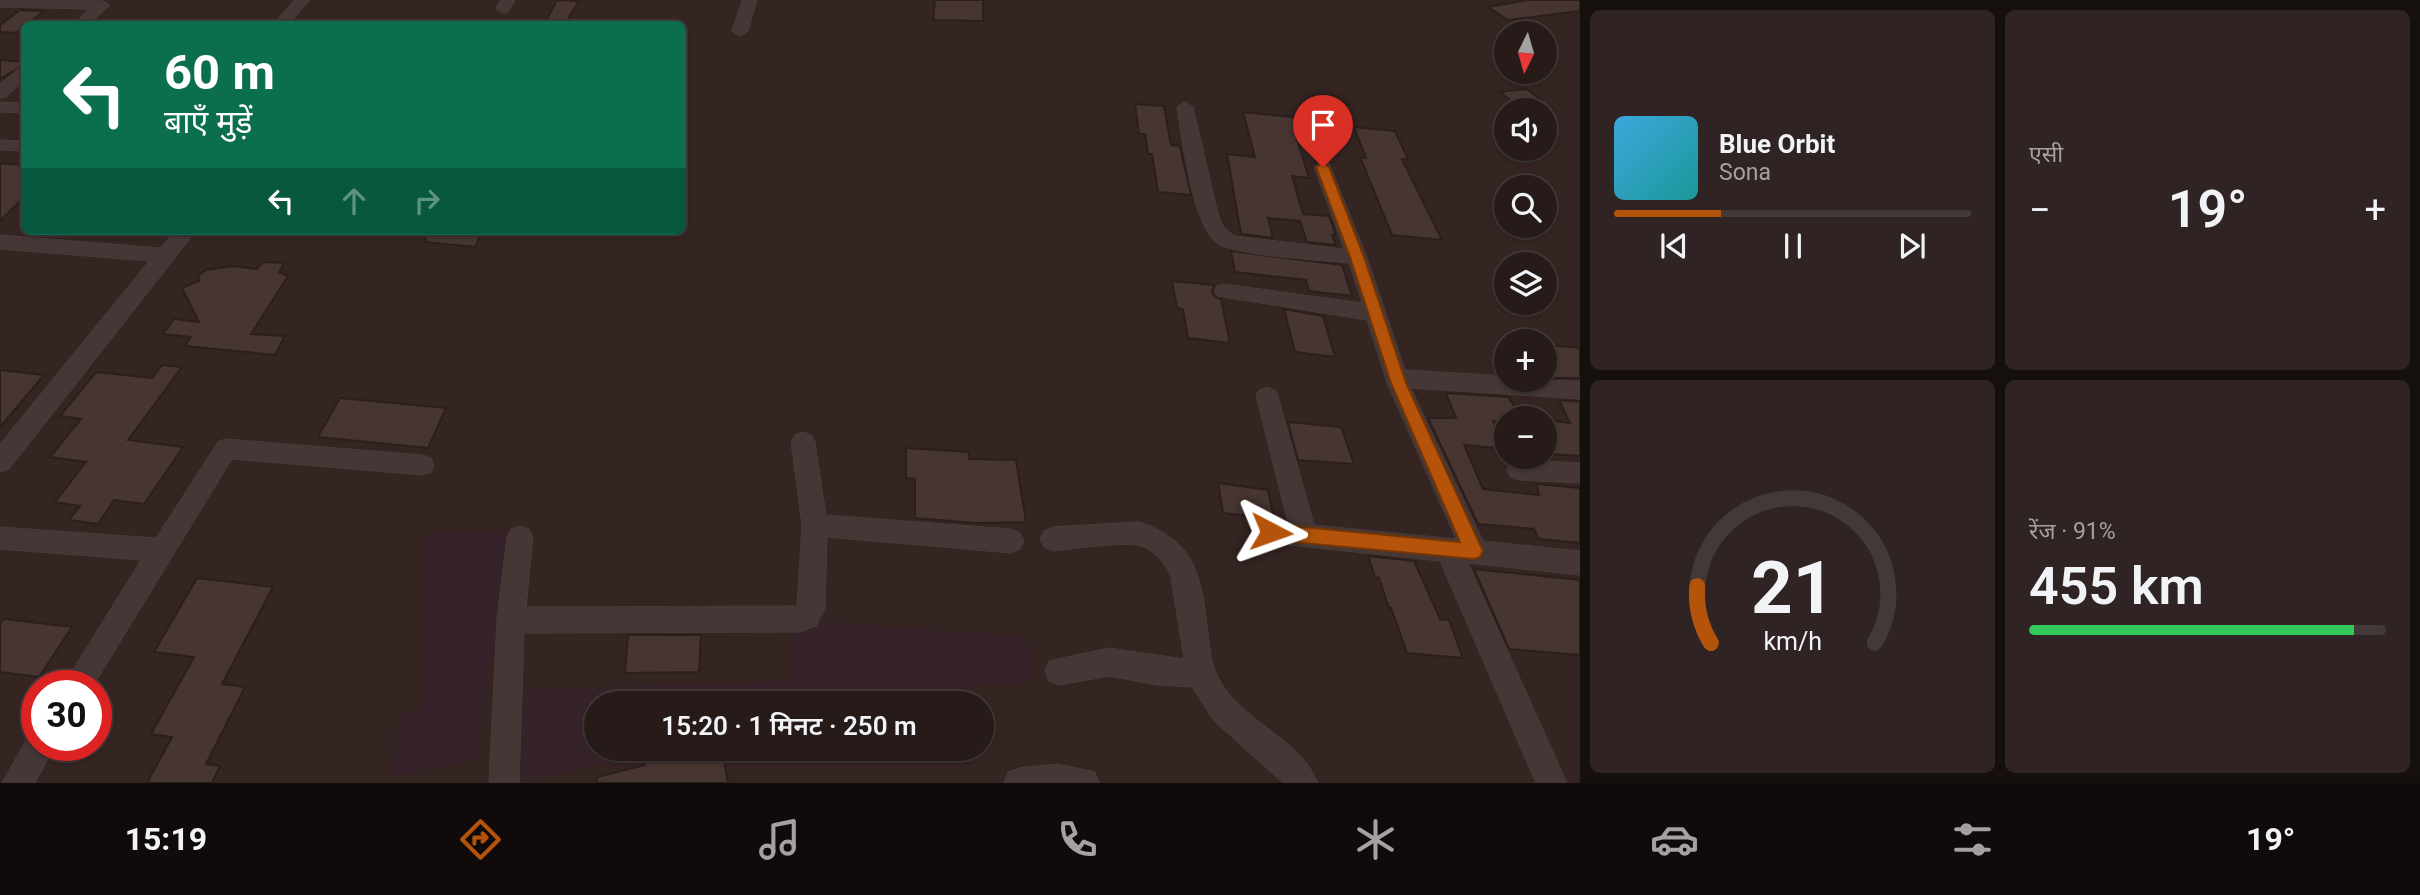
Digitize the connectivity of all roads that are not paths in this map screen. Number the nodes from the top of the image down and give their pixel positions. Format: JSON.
{"nodes":[{"id":1,"x":303,"y":0,"type":"edge"},
{"id":2,"x":750,"y":0,"type":"edge"},
{"id":3,"x":0,"y":4,"type":"edge"},
{"id":4,"x":84,"y":21,"type":"edge"},
{"id":5,"x":284,"y":21,"type":"edge"},
{"id":6,"x":740,"y":31,"type":"dead end"},
{"id":7,"x":21,"y":75,"type":"edge"},
{"id":8,"x":0,"y":93,"type":"edge"},
{"id":9,"x":0,"y":107,"type":"edge"},
{"id":10,"x":1185,"y":107,"type":"dead end"},
{"id":11,"x":21,"y":108,"type":"edge"},
{"id":12,"x":0,"y":145,"type":"edge"},
{"id":13,"x":21,"y":146,"type":"edge"},
{"id":14,"x":1323,"y":167,"type":"dead end"},
{"id":15,"x":183,"y":235,"type":"edge"},
{"id":16,"x":0,"y":243,"type":"edge"},
{"id":17,"x":166,"y":255,"type":"junction"},
{"id":18,"x":1357,"y":257,"type":"junction"},
{"id":19,"x":1224,"y":291,"type":"dead end"},
{"id":20,"x":1375,"y":313,"type":"junction"},
{"id":21,"x":1397,"y":378,"type":"junction"},
{"id":22,"x":1580,"y":390,"type":"edge"},
{"id":23,"x":1267,"y":396,"type":"dead end"},
{"id":24,"x":803,"y":442,"type":"dead end"},
{"id":25,"x":0,"y":462,"type":"edge"},
{"id":26,"x":422,"y":465,"type":"dead end"},
{"id":27,"x":1519,"y":470,"type":"dead end"},
{"id":28,"x":1580,"y":473,"type":"edge"},
{"id":29,"x":815,"y":525,"type":"junction"},
{"id":30,"x":1271,"y":532,"type":"dead end"},
{"id":31,"x":1304,"y":534,"type":"junction"},
{"id":32,"x":520,"y":537,"type":"dead end"},
{"id":33,"x":0,"y":538,"type":"edge"},
{"id":34,"x":1053,"y":539,"type":"dead end"},
{"id":35,"x":1011,"y":541,"type":"dead end"},
{"id":36,"x":162,"y":550,"type":"junction"},
{"id":37,"x":1461,"y":550,"type":"junction"},
{"id":38,"x":1580,"y":563,"type":"edge"},
{"id":39,"x":511,"y":620,"type":"junction"},
{"id":40,"x":87,"y":670,"type":"edge"},
{"id":41,"x":1059,"y":671,"type":"dead end"},
{"id":42,"x":1202,"y":674,"type":"junction"},
{"id":43,"x":31,"y":761,"type":"edge"},
{"id":44,"x":17,"y":783,"type":"edge"},
{"id":45,"x":504,"y":783,"type":"edge"},
{"id":46,"x":1018,"y":783,"type":"edge"},
{"id":47,"x":1084,"y":783,"type":"edge"},
{"id":48,"x":1303,"y":783,"type":"edge"},
{"id":49,"x":1552,"y":783,"type":"edge"}],
"edges":[{"from":1,"to":5,"type":"street"},
{"from":2,"to":6,"type":"street"},
{"from":3,"to":4,"type":"street"},
{"from":7,"to":8,"type":"street"},
{"from":9,"to":11,"type":"street"},
{"from":10,"to":18,"type":"street"},
{"from":12,"to":13,"type":"street"},
{"from":14,"to":18,"type":"street"},
{"from":15,"to":17,"type":"street"},
{"from":16,"to":17,"type":"street"},
{"from":17,"to":25,"type":"street"},
{"from":18,"to":20,"type":"street"},
{"from":19,"to":20,"type":"street"},
{"from":20,"to":21,"type":"street"},
{"from":21,"to":22,"type":"street"},
{"from":21,"to":37,"type":"street"},
{"from":23,"to":31,"type":"street"},
{"from":24,"to":29,"type":"street"},
{"from":26,"to":36,"type":"street"},
{"from":27,"to":28,"type":"street"},
{"from":29,"to":35,"type":"street"},
{"from":29,"to":39,"type":"street"},
{"from":30,"to":31,"type":"street"},
{"from":31,"to":37,"type":"street"},
{"from":32,"to":39,"type":"street"},
{"from":33,"to":36,"type":"street"},
{"from":34,"to":42,"type":"street"},
{"from":36,"to":40,"type":"street"},
{"from":37,"to":38,"type":"street"},
{"from":37,"to":49,"type":"street"},
{"from":39,"to":45,"type":"street"},
{"from":41,"to":42,"type":"street"},
{"from":42,"to":48,"type":"street"},
{"from":43,"to":44,"type":"street"},
{"from":46,"to":47,"type":"street"}]}
